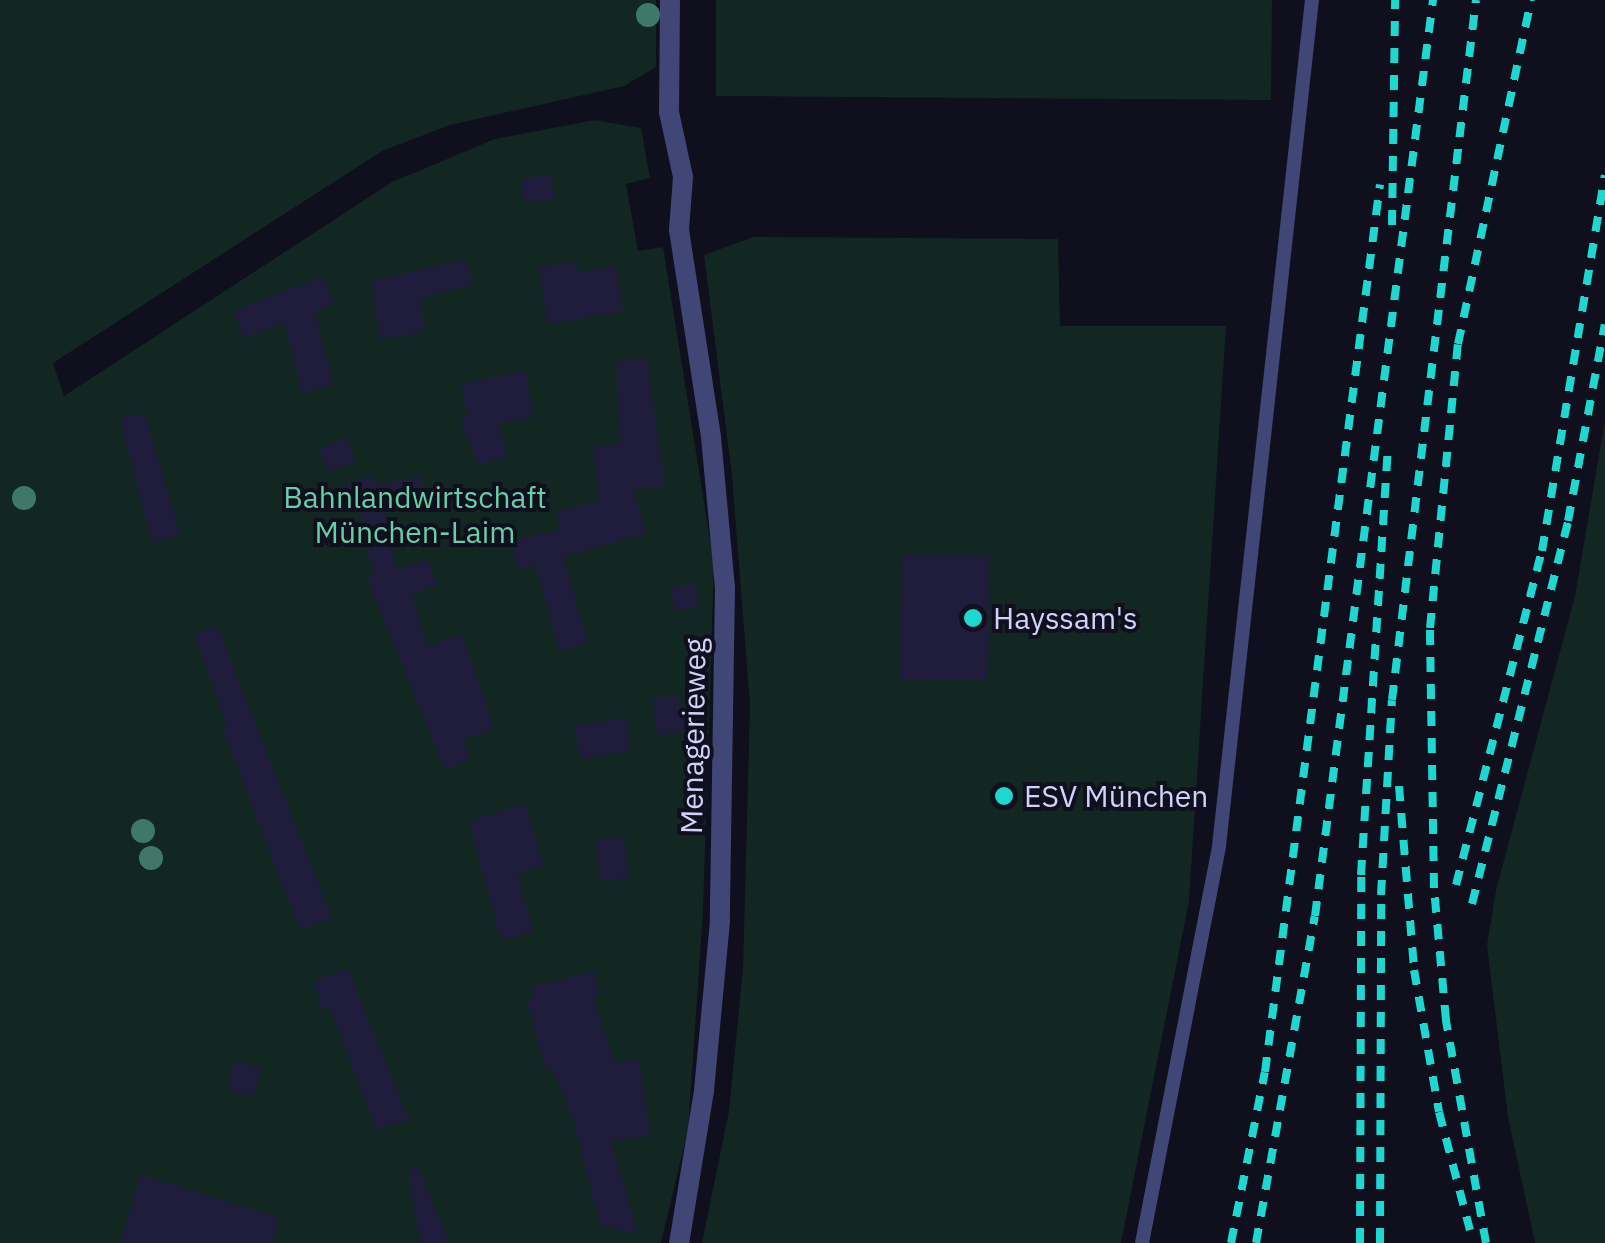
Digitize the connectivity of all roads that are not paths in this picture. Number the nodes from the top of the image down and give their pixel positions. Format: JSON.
{"nodes":[{"id":1,"x":670,"y":0,"type":"edge"},
{"id":2,"x":1312,"y":0,"type":"edge"},
{"id":3,"x":680,"y":1243,"type":"edge"},
{"id":4,"x":1142,"y":1243,"type":"edge"}],
"edges":[{"from":1,"to":3,"type":"street","name":"Menagerieweg"},
{"from":2,"to":4,"type":"lane"}]}
